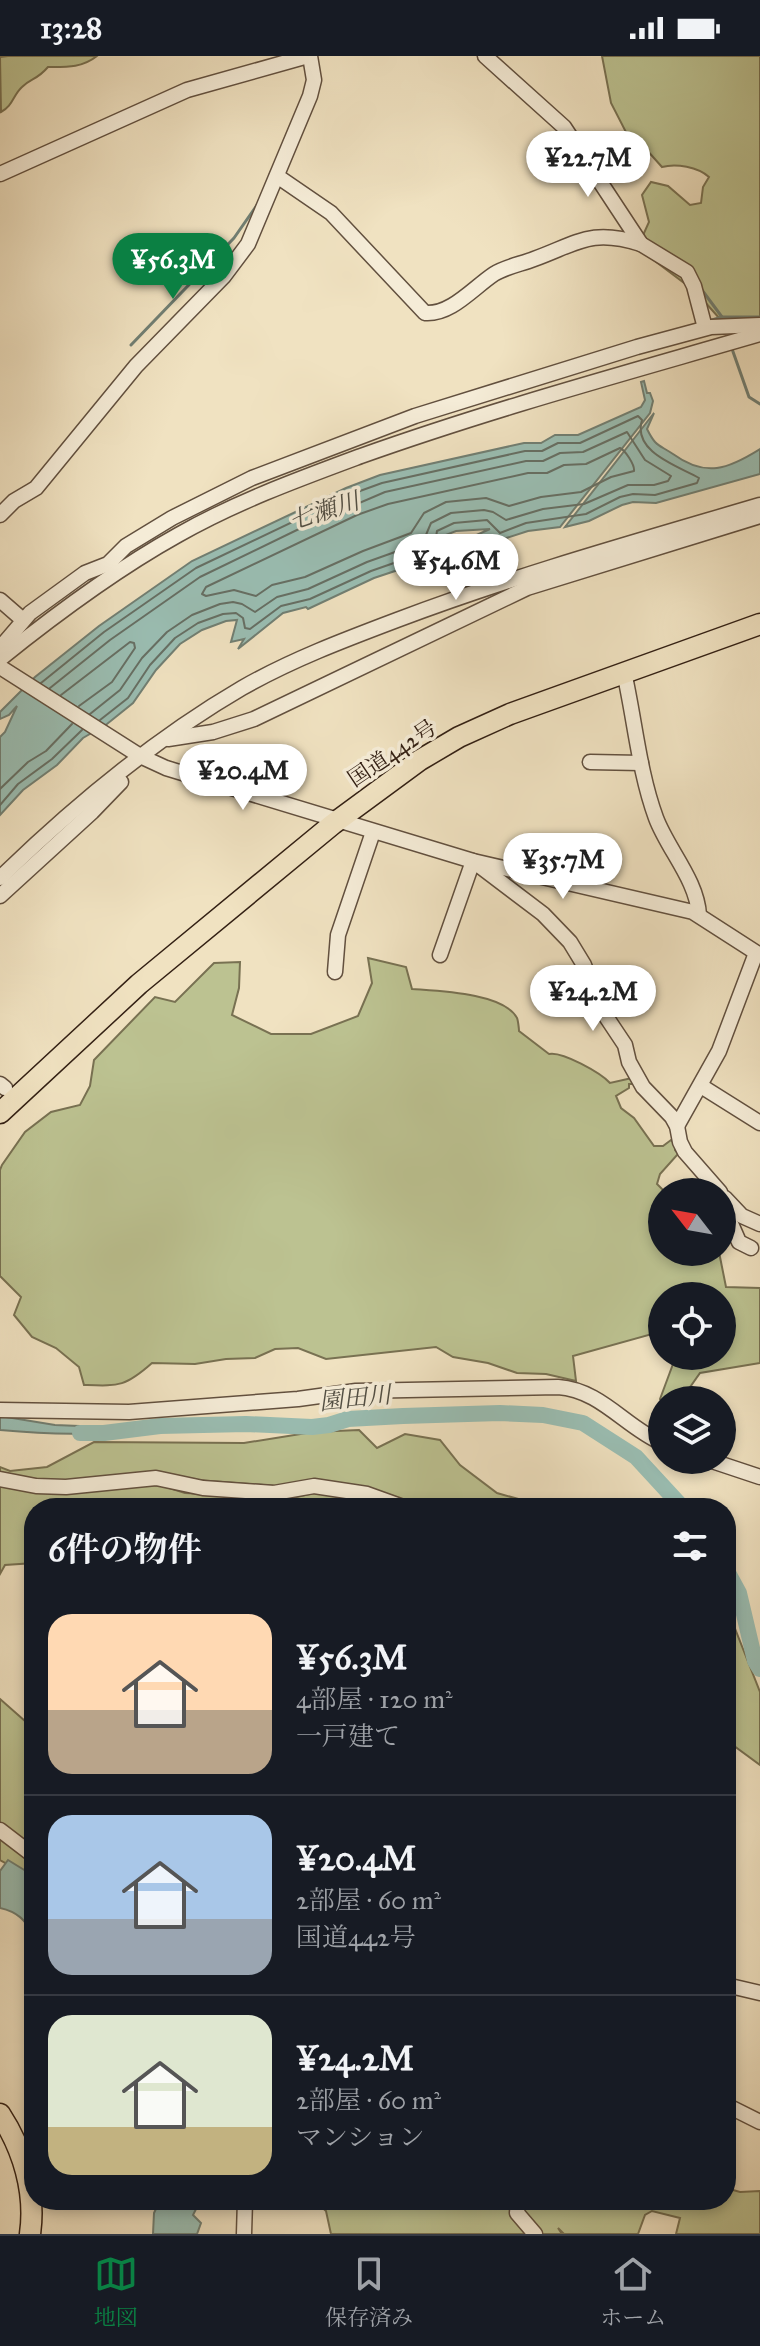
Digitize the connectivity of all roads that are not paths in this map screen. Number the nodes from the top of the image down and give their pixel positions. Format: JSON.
{"nodes":[{"id":1,"x":309,"y":56,"type":"edge"},
{"id":2,"x":485,"y":56,"type":"edge"},
{"id":3,"x":0,"y":174,"type":"edge"},
{"id":4,"x":277,"y":176,"type":"junction"},
{"id":5,"x":641,"y":244,"type":"junction"},
{"id":6,"x":760,"y":325,"type":"edge"},
{"id":7,"x":705,"y":328,"type":"junction"},
{"id":8,"x":760,"y":334,"type":"edge"},
{"id":9,"x":173,"y":498,"type":"dead end"},
{"id":10,"x":760,"y":505,"type":"edge"},
{"id":11,"x":180,"y":514,"type":"junction"},
{"id":12,"x":0,"y":515,"type":"edge"},
{"id":13,"x":760,"y":516,"type":"edge"},
{"id":14,"x":0,"y":600,"type":"edge"},
{"id":15,"x":23,"y":620,"type":"junction"},
{"id":16,"x":760,"y":624,"type":"edge"},
{"id":17,"x":0,"y":648,"type":"edge"},
{"id":18,"x":0,"y":659,"type":"edge"},
{"id":19,"x":0,"y":667,"type":"edge"},
{"id":20,"x":624,"y":672,"type":"junction"},
{"id":21,"x":164,"y":739,"type":"junction"},
{"id":22,"x":136,"y":753,"type":"junction"},
{"id":23,"x":590,"y":762,"type":"dead end"},
{"id":24,"x":641,"y":763,"type":"junction"},
{"id":25,"x":337,"y":822,"type":"junction"},
{"id":26,"x":373,"y":832,"type":"junction"},
{"id":27,"x":473,"y":861,"type":"junction"},
{"id":28,"x":0,"y":878,"type":"edge"},
{"id":29,"x":0,"y":896,"type":"edge"},
{"id":30,"x":699,"y":915,"type":"junction"},
{"id":31,"x":758,"y":954,"type":"edge"},
{"id":32,"x":440,"y":955,"type":"dead end"},
{"id":33,"x":335,"y":972,"type":"dead end"},
{"id":34,"x":701,"y":1086,"type":"junction"},
{"id":35,"x":0,"y":1113,"type":"edge"},
{"id":36,"x":760,"y":1123,"type":"edge"},
{"id":37,"x":677,"y":1126,"type":"junction"},
{"id":38,"x":707,"y":1178,"type":"edge"},
{"id":39,"x":736,"y":1210,"type":"edge"},
{"id":40,"x":760,"y":1224,"type":"edge"},
{"id":41,"x":736,"y":1235,"type":"edge"},
{"id":42,"x":751,"y":1248,"type":"dead end"},
{"id":43,"x":0,"y":1410,"type":"edge"},
{"id":44,"x":648,"y":1436,"type":"edge"},
{"id":45,"x":736,"y":1469,"type":"edge"},
{"id":46,"x":760,"y":1477,"type":"edge"},
{"id":47,"x":0,"y":1479,"type":"edge"},
{"id":48,"x":378,"y":1498,"type":"edge"},
{"id":49,"x":0,"y":1830,"type":"edge"},
{"id":50,"x":24,"y":1848,"type":"edge"},
{"id":51,"x":736,"y":1987,"type":"edge"},
{"id":52,"x":760,"y":1993,"type":"edge"},
{"id":53,"x":736,"y":2110,"type":"edge"},
{"id":54,"x":0,"y":2114,"type":"edge"},
{"id":55,"x":760,"y":2122,"type":"edge"},
{"id":56,"x":24,"y":2167,"type":"edge"},
{"id":57,"x":31,"y":2210,"type":"edge"},
{"id":58,"x":245,"y":2210,"type":"edge"},
{"id":59,"x":517,"y":2210,"type":"edge"},
{"id":60,"x":30,"y":2234,"type":"edge"},
{"id":61,"x":244,"y":2234,"type":"edge"},
{"id":62,"x":535,"y":2234,"type":"edge"}],
"edges":[{"from":1,"to":3,"type":"street"},
{"from":1,"to":4,"type":"street"},
{"from":2,"to":5,"type":"street"},
{"from":4,"to":5,"type":"street"},
{"from":4,"to":12,"type":"street"},
{"from":5,"to":7,"type":"street"},
{"from":6,"to":7,"type":"street"},
{"from":7,"to":11,"type":"street"},
{"from":8,"to":18,"type":"street"},
{"from":9,"to":11,"type":"street"},
{"from":10,"to":21,"type":"street"},
{"from":11,"to":15,"type":"street"},
{"from":13,"to":21,"type":"street"},
{"from":14,"to":15,"type":"street"},
{"from":15,"to":17,"type":"street"},
{"from":16,"to":20,"type":"highway","name":"国道442号"},
{"from":19,"to":22,"type":"street"},
{"from":20,"to":24,"type":"street"},
{"from":20,"to":25,"type":"highway","name":"国道442号"},
{"from":21,"to":22,"type":"street"},
{"from":22,"to":25,"type":"street"},
{"from":22,"to":28,"type":"street"},
{"from":22,"to":29,"type":"street"},
{"from":23,"to":24,"type":"street"},
{"from":24,"to":30,"type":"street"},
{"from":25,"to":26,"type":"street"},
{"from":25,"to":35,"type":"highway","name":"国道442号"},
{"from":26,"to":27,"type":"street"},
{"from":26,"to":33,"type":"street"},
{"from":27,"to":30,"type":"street"},
{"from":27,"to":32,"type":"street"},
{"from":27,"to":37,"type":"street"},
{"from":30,"to":31,"type":"street"},
{"from":31,"to":34,"type":"street"},
{"from":34,"to":36,"type":"street"},
{"from":34,"to":37,"type":"street"},
{"from":37,"to":38,"type":"street"},
{"from":39,"to":40,"type":"street"},
{"from":41,"to":42,"type":"street"},
{"from":43,"to":44,"type":"street"},
{"from":45,"to":46,"type":"street"},
{"from":47,"to":48,"type":"street"},
{"from":49,"to":50,"type":"street"},
{"from":51,"to":52,"type":"street"},
{"from":53,"to":55,"type":"street"},
{"from":54,"to":56,"type":"highway"},
{"from":57,"to":60,"type":"highway"},
{"from":58,"to":61,"type":"street"},
{"from":59,"to":62,"type":"street"}]}
